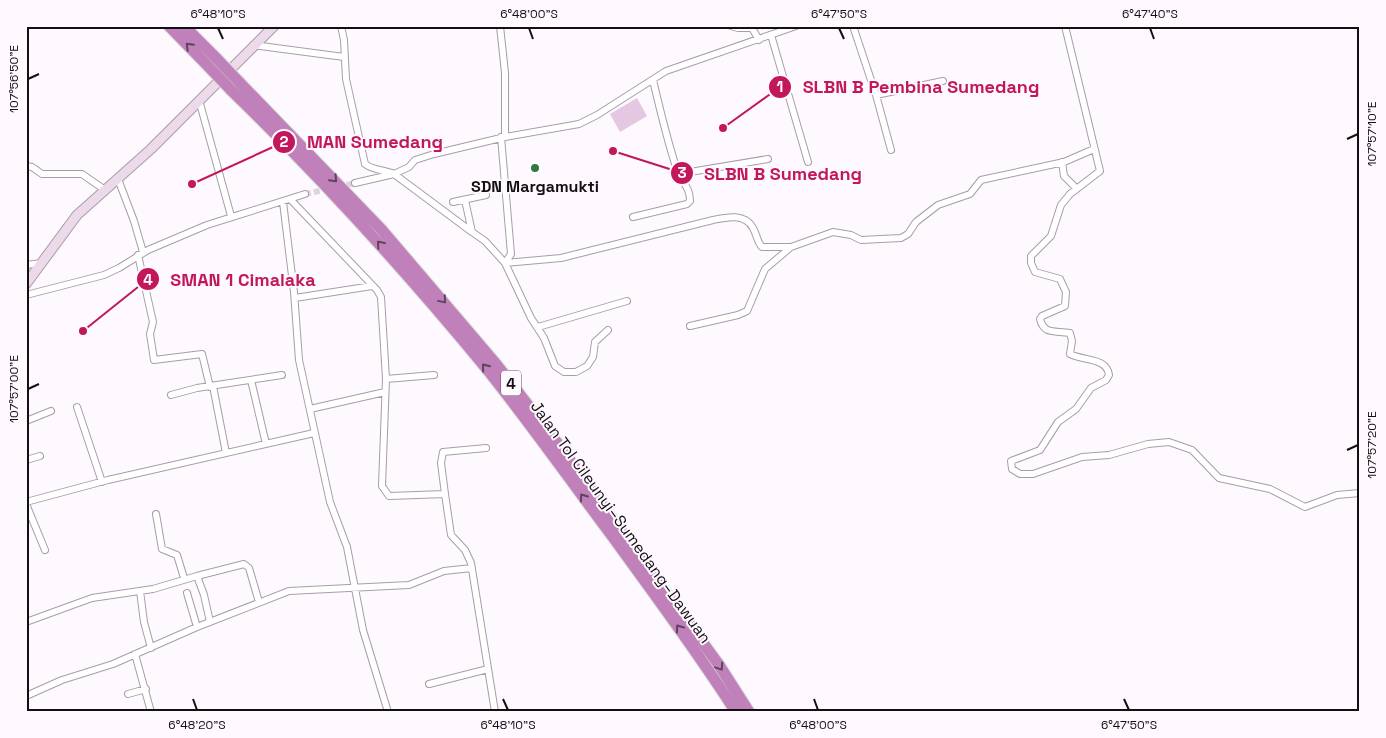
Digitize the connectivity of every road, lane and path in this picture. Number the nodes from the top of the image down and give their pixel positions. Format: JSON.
{"nodes":[{"id":1,"x":169,"y":26,"type":"edge"},
{"id":2,"x":184,"y":26,"type":"edge"},
{"id":3,"x":274,"y":26,"type":"edge"},
{"id":4,"x":341,"y":26,"type":"edge"},
{"id":5,"x":500,"y":26,"type":"edge"},
{"id":6,"x":731,"y":26,"type":"edge"},
{"id":7,"x":796,"y":26,"type":"edge"},
{"id":8,"x":853,"y":26,"type":"edge"},
{"id":9,"x":1065,"y":26,"type":"edge"},
{"id":10,"x":771,"y":36,"type":"junction"},
{"id":11,"x":759,"y":40,"type":"junction"},
{"id":12,"x":253,"y":45,"type":"junction"},
{"id":13,"x":344,"y":57,"type":"junction"},
{"id":14,"x":213,"y":63,"type":"junction"},
{"id":15,"x":653,"y":80,"type":"junction"},
{"id":16,"x":943,"y":81,"type":"dead end"},
{"id":17,"x":235,"y":86,"type":"junction"},
{"id":18,"x":876,"y":95,"type":"junction"},
{"id":19,"x":199,"y":100,"type":"junction"},
{"id":20,"x":503,"y":137,"type":"junction"},
{"id":21,"x":1094,"y":148,"type":"junction"},
{"id":22,"x":891,"y":150,"type":"dead end"},
{"id":23,"x":768,"y":159,"type":"dead end"},
{"id":24,"x":808,"y":162,"type":"dead end"},
{"id":25,"x":1062,"y":162,"type":"junction"},
{"id":26,"x":26,"y":166,"type":"edge"},
{"id":27,"x":394,"y":174,"type":"junction"},
{"id":28,"x":678,"y":174,"type":"junction"},
{"id":29,"x":118,"y":179,"type":"junction"},
{"id":30,"x":355,"y":183,"type":"tunnel mouth"},
{"id":31,"x":1077,"y":189,"type":"junction"},
{"id":32,"x":104,"y":190,"type":"junction"},
{"id":33,"x":305,"y":194,"type":"tunnel mouth"},
{"id":34,"x":486,"y":195,"type":"dead end"},
{"id":35,"x":286,"y":200,"type":"junction"},
{"id":36,"x":465,"y":200,"type":"junction"},
{"id":37,"x":453,"y":202,"type":"dead end"},
{"id":38,"x":232,"y":216,"type":"junction"},
{"id":39,"x":632,"y":217,"type":"dead end"},
{"id":40,"x":472,"y":232,"type":"junction"},
{"id":41,"x":792,"y":247,"type":"junction"},
{"id":42,"x":140,"y":254,"type":"junction"},
{"id":43,"x":505,"y":263,"type":"junction"},
{"id":44,"x":42,"y":264,"type":"junction"},
{"id":45,"x":26,"y":265,"type":"edge"},
{"id":46,"x":26,"y":284,"type":"edge"},
{"id":47,"x":372,"y":286,"type":"junction"},
{"id":48,"x":26,"y":295,"type":"edge"},
{"id":49,"x":294,"y":298,"type":"junction"},
{"id":50,"x":627,"y":301,"type":"dead end"},
{"id":51,"x":690,"y":326,"type":"dead end"},
{"id":52,"x":538,"y":327,"type":"junction"},
{"id":53,"x":608,"y":330,"type":"dead end"},
{"id":54,"x":282,"y":375,"type":"dead end"},
{"id":55,"x":434,"y":375,"type":"dead end"},
{"id":56,"x":386,"y":379,"type":"junction"},
{"id":57,"x":251,"y":380,"type":"junction"},
{"id":58,"x":212,"y":387,"type":"junction"},
{"id":59,"x":385,"y":392,"type":"junction"},
{"id":60,"x":171,"y":395,"type":"dead end"},
{"id":61,"x":77,"y":407,"type":"dead end"},
{"id":62,"x":310,"y":409,"type":"junction"},
{"id":63,"x":51,"y":411,"type":"dead end"},
{"id":64,"x":26,"y":421,"type":"edge"},
{"id":65,"x":314,"y":434,"type":"junction"},
{"id":66,"x":266,"y":444,"type":"junction"},
{"id":67,"x":486,"y":448,"type":"dead end"},
{"id":68,"x":226,"y":453,"type":"junction"},
{"id":69,"x":40,"y":456,"type":"dead end"},
{"id":70,"x":26,"y":460,"type":"edge"},
{"id":71,"x":102,"y":482,"type":"junction"},
{"id":72,"x":1360,"y":493,"type":"edge"},
{"id":73,"x":446,"y":494,"type":"junction"},
{"id":74,"x":26,"y":503,"type":"edge"},
{"id":75,"x":156,"y":514,"type":"dead end"},
{"id":76,"x":45,"y":550,"type":"dead end"},
{"id":77,"x":472,"y":568,"type":"junction"},
{"id":78,"x":197,"y":576,"type":"junction"},
{"id":79,"x":184,"y":578,"type":"junction"},
{"id":80,"x":355,"y":586,"type":"junction"},
{"id":81,"x":140,"y":591,"type":"junction"},
{"id":82,"x":187,"y":593,"type":"dead end"},
{"id":83,"x":259,"y":602,"type":"junction"},
{"id":84,"x":26,"y":622,"type":"edge"},
{"id":85,"x":210,"y":622,"type":"junction"},
{"id":86,"x":197,"y":627,"type":"junction"},
{"id":87,"x":150,"y":648,"type":"junction"},
{"id":88,"x":135,"y":654,"type":"junction"},
{"id":89,"x":488,"y":669,"type":"junction"},
{"id":90,"x":429,"y":684,"type":"dead end"},
{"id":91,"x":146,"y":689,"type":"junction"},
{"id":92,"x":128,"y":694,"type":"dead end"},
{"id":93,"x":26,"y":696,"type":"edge"},
{"id":94,"x":151,"y":712,"type":"edge"},
{"id":95,"x":388,"y":712,"type":"edge"},
{"id":96,"x":495,"y":712,"type":"edge"},
{"id":97,"x":736,"y":712,"type":"edge"},
{"id":98,"x":749,"y":712,"type":"edge"}],
"edges":[{"from":14,"to":1,"type":"highway","name":"Jalan Tol Cileunyi–Sumedang–Dawuan","number":"4","one_way":true},
{"from":2,"to":14,"type":"highway","name":"Jalan Tol Cileunyi–Sumedang–Dawuan","number":"4"},
{"from":3,"to":12,"type":"street"},
{"from":4,"to":13,"type":"street"},
{"from":5,"to":20,"type":"street"},
{"from":6,"to":11,"type":"street"},
{"from":7,"to":10,"type":"street"},
{"from":8,"to":18,"type":"street"},
{"from":9,"to":21,"type":"street"},
{"from":10,"to":11,"type":"street"},
{"from":10,"to":24,"type":"street"},
{"from":11,"to":15,"type":"street"},
{"from":12,"to":13,"type":"street"},
{"from":12,"to":19,"type":"street"},
{"from":13,"to":27,"type":"street"},
{"from":14,"to":17,"type":"highway","name":"Jalan Tol Cileunyi–Sumedang–Dawuan","number":"4","bridge":true},
{"from":15,"to":20,"type":"street"},
{"from":15,"to":28,"type":"street"},
{"from":16,"to":18,"type":"street"},
{"from":97,"to":17,"type":"highway","name":"Jalan Tol Cileunyi–Sumedang–Dawuan","number":"4","one_way":true},
{"from":17,"to":98,"type":"highway","name":"Jalan Tol Cileunyi–Sumedang–Dawuan","number":"4","one_way":true},
{"from":18,"to":22,"type":"street"},
{"from":19,"to":29,"type":"street"},
{"from":19,"to":38,"type":"street"},
{"from":20,"to":27,"type":"street"},
{"from":20,"to":43,"type":"street"},
{"from":21,"to":25,"type":"street"},
{"from":21,"to":31,"type":"street"},
{"from":23,"to":28,"type":"street"},
{"from":25,"to":31,"type":"street"},
{"from":25,"to":41,"type":"street"},
{"from":26,"to":32,"type":"street"},
{"from":27,"to":30,"type":"street"},
{"from":27,"to":40,"type":"street"},
{"from":28,"to":39,"type":"street"},
{"from":29,"to":32,"type":"street"},
{"from":29,"to":42,"type":"street"},
{"from":31,"to":72,"type":"street"},
{"from":32,"to":44,"type":"street"},
{"from":33,"to":35,"type":"street"},
{"from":34,"to":36,"type":"street"},
{"from":35,"to":38,"type":"street"},
{"from":35,"to":47,"type":"street"},
{"from":35,"to":49,"type":"street"},
{"from":36,"to":37,"type":"street"},
{"from":36,"to":40,"type":"street"},
{"from":38,"to":42,"type":"street"},
{"from":40,"to":43,"type":"street"},
{"from":41,"to":43,"type":"street"},
{"from":41,"to":51,"type":"street"},
{"from":42,"to":48,"type":"street"},
{"from":42,"to":58,"type":"street"},
{"from":43,"to":52,"type":"street"},
{"from":44,"to":45,"type":"street"},
{"from":44,"to":46,"type":"street"},
{"from":47,"to":49,"type":"street"},
{"from":47,"to":56,"type":"street"},
{"from":49,"to":62,"type":"street"},
{"from":50,"to":52,"type":"street"},
{"from":52,"to":53,"type":"street"},
{"from":54,"to":57,"type":"street"},
{"from":55,"to":56,"type":"street"},
{"from":56,"to":59,"type":"street"},
{"from":57,"to":58,"type":"street"},
{"from":57,"to":66,"type":"street"},
{"from":58,"to":60,"type":"street"},
{"from":58,"to":68,"type":"street"},
{"from":59,"to":62,"type":"street"},
{"from":59,"to":73,"type":"street"},
{"from":61,"to":71,"type":"street"},
{"from":62,"to":65,"type":"street"},
{"from":63,"to":64,"type":"street"},
{"from":65,"to":66,"type":"street"},
{"from":65,"to":80,"type":"street"},
{"from":66,"to":68,"type":"street"},
{"from":67,"to":73,"type":"street"},
{"from":68,"to":71,"type":"street"},
{"from":69,"to":70,"type":"street"},
{"from":71,"to":74,"type":"street"},
{"from":73,"to":77,"type":"street"},
{"from":74,"to":76,"type":"street"},
{"from":75,"to":79,"type":"street"},
{"from":77,"to":80,"type":"street"},
{"from":77,"to":89,"type":"street"},
{"from":78,"to":79,"type":"street"},
{"from":78,"to":83,"type":"street"},
{"from":78,"to":85,"type":"street"},
{"from":79,"to":81,"type":"street"},
{"from":80,"to":83,"type":"street"},
{"from":80,"to":95,"type":"street"},
{"from":81,"to":84,"type":"street"},
{"from":81,"to":87,"type":"street"},
{"from":82,"to":86,"type":"street"},
{"from":83,"to":85,"type":"street"},
{"from":85,"to":86,"type":"street"},
{"from":86,"to":87,"type":"street"},
{"from":87,"to":88,"type":"street"},
{"from":88,"to":91,"type":"street"},
{"from":88,"to":93,"type":"street"},
{"from":89,"to":90,"type":"street"},
{"from":89,"to":96,"type":"street"},
{"from":91,"to":92,"type":"street"},
{"from":91,"to":94,"type":"street"}]}
